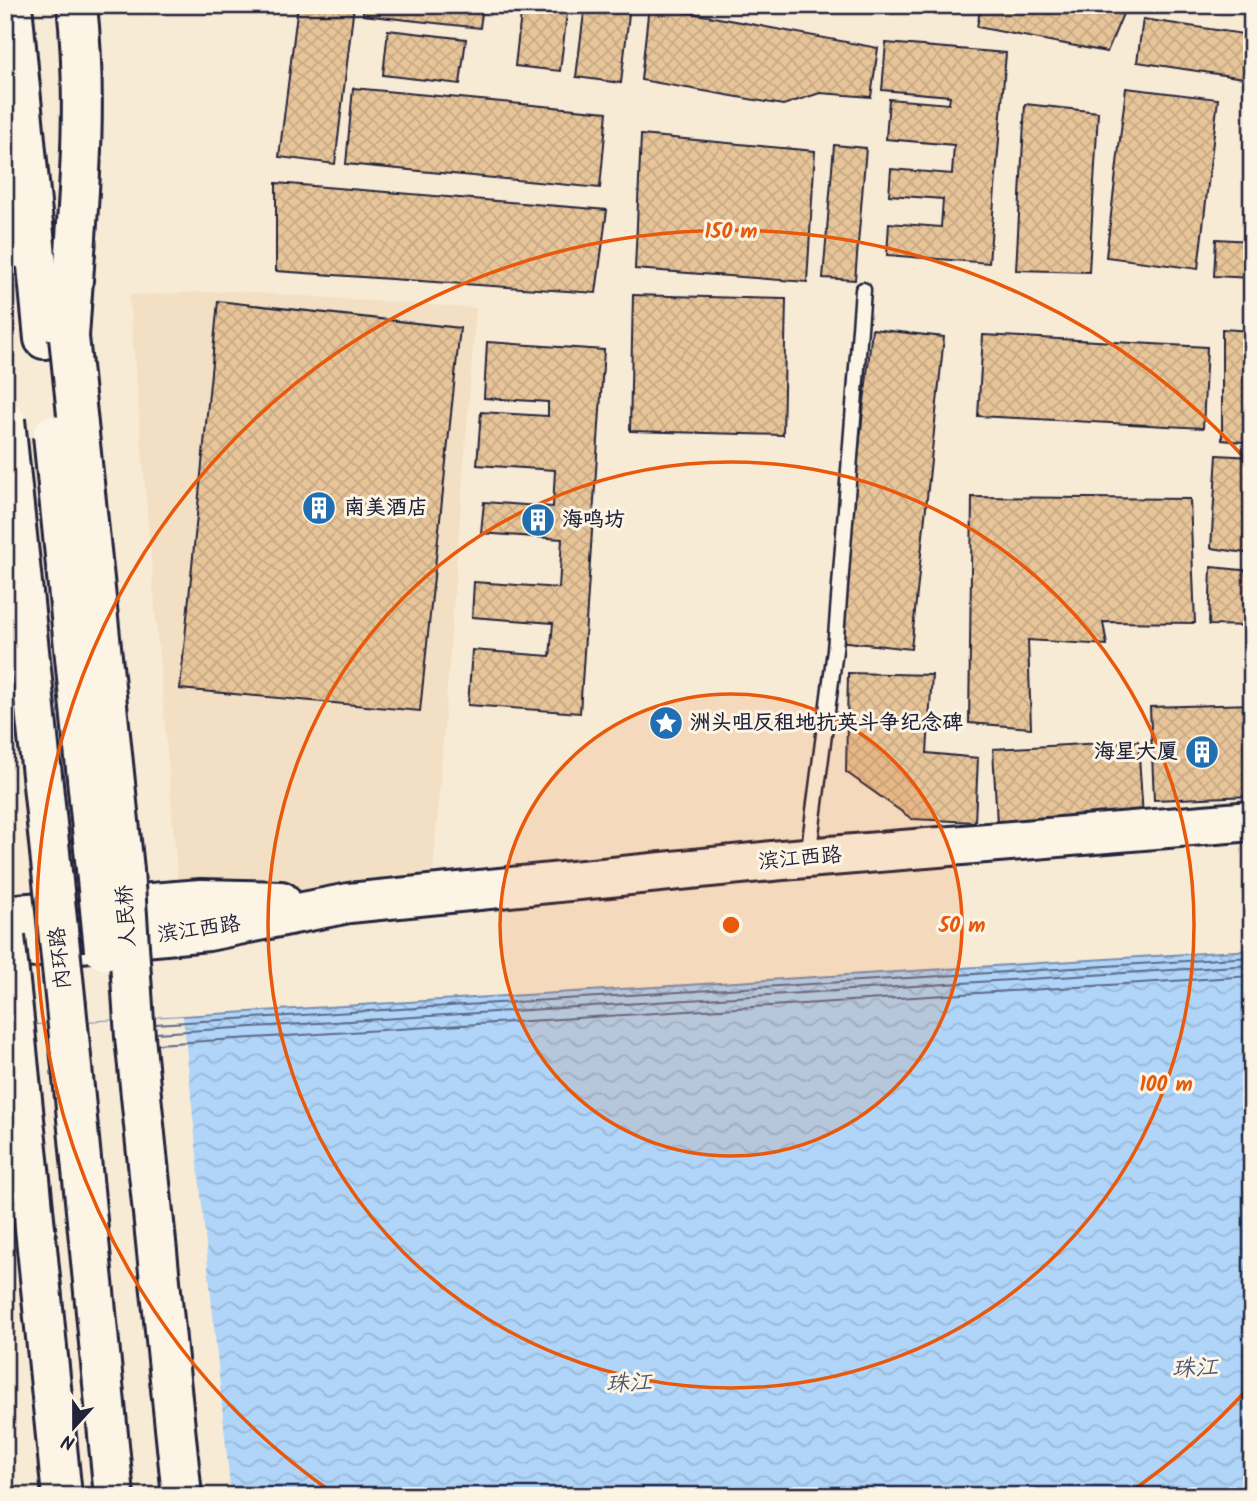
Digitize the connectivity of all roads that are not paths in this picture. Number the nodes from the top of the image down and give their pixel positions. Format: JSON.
{"nodes":[{"id":1,"x":12,"y":5,"type":"edge"},
{"id":2,"x":36,"y":5,"type":"edge"},
{"id":3,"x":77,"y":5,"type":"edge"},
{"id":4,"x":5,"y":159,"type":"edge"},
{"id":5,"x":863,"y":289,"type":"dead end"},
{"id":6,"x":57,"y":338,"type":"junction"},
{"id":7,"x":5,"y":420,"type":"edge"},
{"id":8,"x":1252,"y":821,"type":"edge"},
{"id":9,"x":808,"y":858,"type":"junction"},
{"id":10,"x":349,"y":903,"type":"junction"},
{"id":11,"x":5,"y":915,"type":"edge"},
{"id":12,"x":5,"y":936,"type":"edge"},
{"id":13,"x":5,"y":950,"type":"edge"},
{"id":14,"x":62,"y":1496,"type":"edge"},
{"id":15,"x":114,"y":1496,"type":"edge"},
{"id":16,"x":162,"y":1496,"type":"edge"},
{"id":17,"x":182,"y":1496,"type":"edge"}],
"edges":[{"from":1,"to":6,"type":"main road"},
{"from":2,"to":6,"type":"main road"},
{"from":3,"to":6,"type":"main road"},
{"from":4,"to":6,"type":"main road"},
{"from":5,"to":9,"type":"lane"},
{"from":6,"to":16,"type":"main road","name":"人民桥","bridge":true},
{"from":6,"to":17,"type":"main road","name":"人民桥","bridge":true},
{"from":7,"to":15,"type":"main road","name":"内环路","bridge":true},
{"from":8,"to":9,"type":"main road","name":"滨江西路"},
{"from":9,"to":10,"type":"main road","name":"滨江西路"},
{"from":10,"to":11,"type":"main road","name":"滨江西路"},
{"from":10,"to":13,"type":"main road","name":"滨江西路"},
{"from":12,"to":14,"type":"main road","bridge":true}]}
